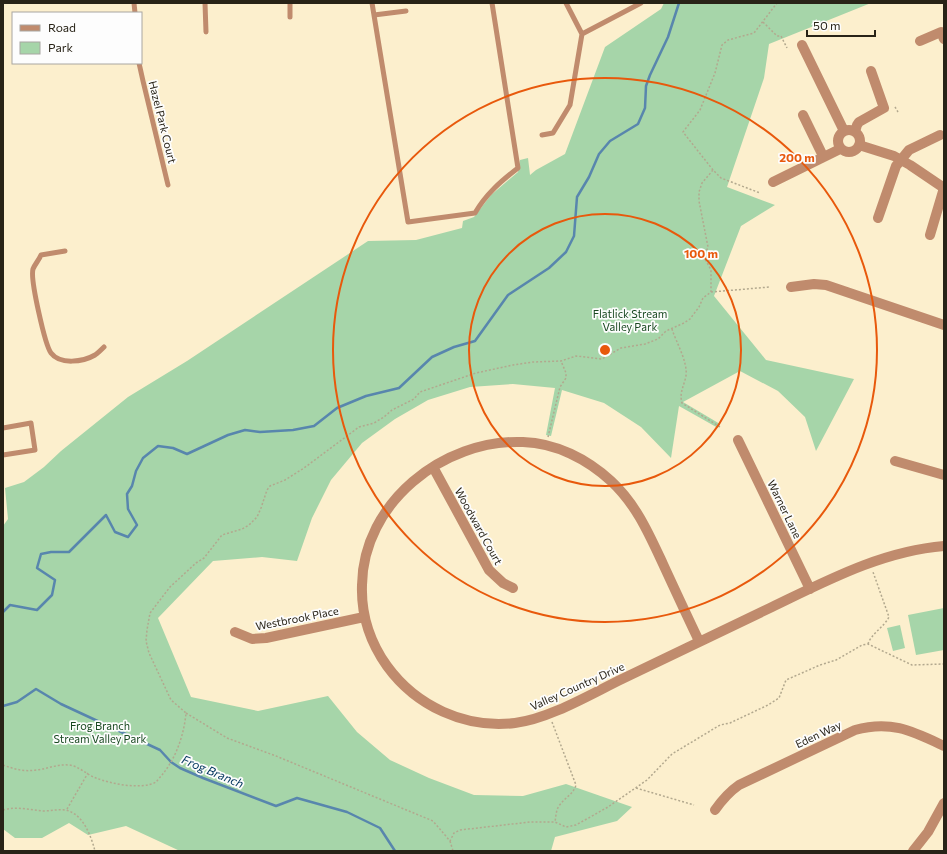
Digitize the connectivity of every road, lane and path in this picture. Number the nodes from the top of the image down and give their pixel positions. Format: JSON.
{"nodes":[{"id":1,"x":205,"y":3,"type":"edge"},
{"id":2,"x":290,"y":3,"type":"edge"},
{"id":3,"x":372,"y":3,"type":"edge"},
{"id":4,"x":492,"y":3,"type":"edge"},
{"id":5,"x":566,"y":3,"type":"edge"},
{"id":6,"x":641,"y":3,"type":"edge"},
{"id":7,"x":777,"y":3,"type":"edge"},
{"id":8,"x":406,"y":11,"type":"dead end"},
{"id":9,"x":374,"y":15,"type":"junction"},
{"id":10,"x":290,"y":17,"type":"dead end"},
{"id":11,"x":763,"y":22,"type":"junction"},
{"id":12,"x":206,"y":32,"type":"dead end"},
{"id":13,"x":582,"y":34,"type":"junction"},
{"id":14,"x":944,"y":39,"type":"edge"},
{"id":15,"x":920,"y":41,"type":"dead end"},
{"id":16,"x":802,"y":45,"type":"dead end"},
{"id":17,"x":787,"y":48,"type":"dead end"},
{"id":18,"x":139,"y":64,"type":"edge"},
{"id":19,"x":871,"y":71,"type":"dead end"},
{"id":20,"x":895,"y":107,"type":"dead end"},
{"id":21,"x":898,"y":112,"type":"dead end"},
{"id":22,"x":803,"y":115,"type":"dead end"},
{"id":23,"x":844,"y":131,"type":"junction"},
{"id":24,"x":855,"y":132,"type":"junction"},
{"id":25,"x":542,"y":135,"type":"dead end"},
{"id":26,"x":940,"y":135,"type":"dead end"},
{"id":27,"x":860,"y":145,"type":"junction"},
{"id":28,"x":840,"y":149,"type":"junction"},
{"id":29,"x":824,"y":156,"type":"junction"},
{"id":30,"x":901,"y":160,"type":"junction"},
{"id":31,"x":713,"y":170,"type":"junction"},
{"id":32,"x":773,"y":182,"type":"dead end"},
{"id":33,"x":168,"y":185,"type":"dead end"},
{"id":34,"x":944,"y":188,"type":"edge"},
{"id":35,"x":760,"y":192,"type":"dead end"},
{"id":36,"x":878,"y":218,"type":"dead end"},
{"id":37,"x":930,"y":235,"type":"dead end"},
{"id":38,"x":65,"y":251,"type":"dead end"},
{"id":39,"x":770,"y":287,"type":"dead end"},
{"id":40,"x":791,"y":287,"type":"dead end"},
{"id":41,"x":710,"y":292,"type":"junction"},
{"id":42,"x":944,"y":326,"type":"edge"},
{"id":43,"x":672,"y":329,"type":"junction"},
{"id":44,"x":104,"y":347,"type":"dead end"},
{"id":45,"x":561,"y":361,"type":"junction"},
{"id":46,"x":720,"y":427,"type":"dead end"},
{"id":47,"x":3,"y":428,"type":"edge"},
{"id":48,"x":548,"y":437,"type":"dead end"},
{"id":49,"x":738,"y":440,"type":"dead end"},
{"id":50,"x":3,"y":456,"type":"edge"},
{"id":51,"x":895,"y":461,"type":"dead end"},
{"id":52,"x":433,"y":467,"type":"junction"},
{"id":53,"x":944,"y":476,"type":"edge"},
{"id":54,"x":944,"y":546,"type":"edge"},
{"id":55,"x":873,"y":571,"type":"dead end"},
{"id":56,"x":513,"y":588,"type":"dead end"},
{"id":57,"x":810,"y":589,"type":"junction"},
{"id":58,"x":364,"y":617,"type":"junction"},
{"id":59,"x":235,"y":632,"type":"dead end"},
{"id":60,"x":700,"y":642,"type":"junction"},
{"id":61,"x":868,"y":644,"type":"junction"},
{"id":62,"x":944,"y":664,"type":"edge"},
{"id":63,"x":186,"y":713,"type":"junction"},
{"id":64,"x":552,"y":722,"type":"dead end"},
{"id":65,"x":944,"y":746,"type":"edge"},
{"id":66,"x":3,"y":765,"type":"edge"},
{"id":67,"x":88,"y":773,"type":"junction"},
{"id":68,"x":635,"y":788,"type":"junction"},
{"id":69,"x":944,"y":803,"type":"edge"},
{"id":70,"x":694,"y":805,"type":"dead end"},
{"id":71,"x":3,"y":810,"type":"edge"},
{"id":72,"x":66,"y":810,"type":"junction"},
{"id":73,"x":715,"y":810,"type":"dead end"},
{"id":74,"x":555,"y":822,"type":"junction"},
{"id":75,"x":450,"y":841,"type":"junction"},
{"id":76,"x":95,"y":851,"type":"edge"},
{"id":77,"x":453,"y":851,"type":"edge"},
{"id":78,"x":913,"y":851,"type":"edge"}],
"edges":[{"from":1,"to":12,"type":"lane"},
{"from":2,"to":10,"type":"lane"},
{"from":3,"to":9,"type":"lane"},
{"from":4,"to":9,"type":"lane"},
{"from":5,"to":13,"type":"lane"},
{"from":6,"to":13,"type":"lane"},
{"from":7,"to":11,"type":"path"},
{"from":8,"to":9,"type":"lane"},
{"from":11,"to":17,"type":"path"},
{"from":11,"to":31,"type":"path"},
{"from":13,"to":25,"type":"lane"},
{"from":14,"to":15,"type":"street"},
{"from":16,"to":23,"type":"street"},
{"from":18,"to":33,"type":"lane","name":"Hazel Park Court"},
{"from":19,"to":24,"type":"street"},
{"from":20,"to":21,"type":"path"},
{"from":22,"to":29,"type":"street"},
{"from":23,"to":24,"type":"street"},
{"from":23,"to":28,"type":"street"},
{"from":24,"to":27,"type":"street"},
{"from":26,"to":30,"type":"street"},
{"from":27,"to":28,"type":"street"},
{"from":27,"to":30,"type":"street"},
{"from":28,"to":29,"type":"street"},
{"from":29,"to":32,"type":"street"},
{"from":30,"to":34,"type":"street"},
{"from":30,"to":36,"type":"street"},
{"from":31,"to":35,"type":"path"},
{"from":31,"to":41,"type":"path"},
{"from":34,"to":37,"type":"street"},
{"from":38,"to":44,"type":"lane"},
{"from":39,"to":41,"type":"path"},
{"from":40,"to":42,"type":"street"},
{"from":41,"to":43,"type":"path"},
{"from":43,"to":45,"type":"path"},
{"from":43,"to":46,"type":"path"},
{"from":45,"to":48,"type":"path"},
{"from":45,"to":63,"type":"path"},
{"from":47,"to":50,"type":"lane"},
{"from":49,"to":57,"type":"street","name":"Warner Lane"},
{"from":51,"to":53,"type":"street"},
{"from":52,"to":56,"type":"street","name":"Woodward Court"},
{"from":52,"to":58,"type":"street","name":"Valley Country Drive"},
{"from":52,"to":60,"type":"street","name":"Valley Country Drive"},
{"from":54,"to":57,"type":"street","name":"Valley Country Drive"},
{"from":55,"to":61,"type":"path"},
{"from":57,"to":60,"type":"street","name":"Valley Country Drive"},
{"from":58,"to":59,"type":"street","name":"Westbrook Place"},
{"from":58,"to":60,"type":"street","name":"Valley Country Drive"},
{"from":61,"to":62,"type":"path"},
{"from":61,"to":68,"type":"path"},
{"from":63,"to":67,"type":"path"},
{"from":63,"to":75,"type":"path"},
{"from":64,"to":74,"type":"path"},
{"from":65,"to":73,"type":"street","name":"Eden Way"},
{"from":66,"to":67,"type":"path"},
{"from":67,"to":72,"type":"path"},
{"from":68,"to":70,"type":"path"},
{"from":68,"to":74,"type":"path"},
{"from":69,"to":78,"type":"street"},
{"from":71,"to":72,"type":"path"},
{"from":72,"to":76,"type":"path"},
{"from":74,"to":75,"type":"path"},
{"from":75,"to":77,"type":"path"}]}
